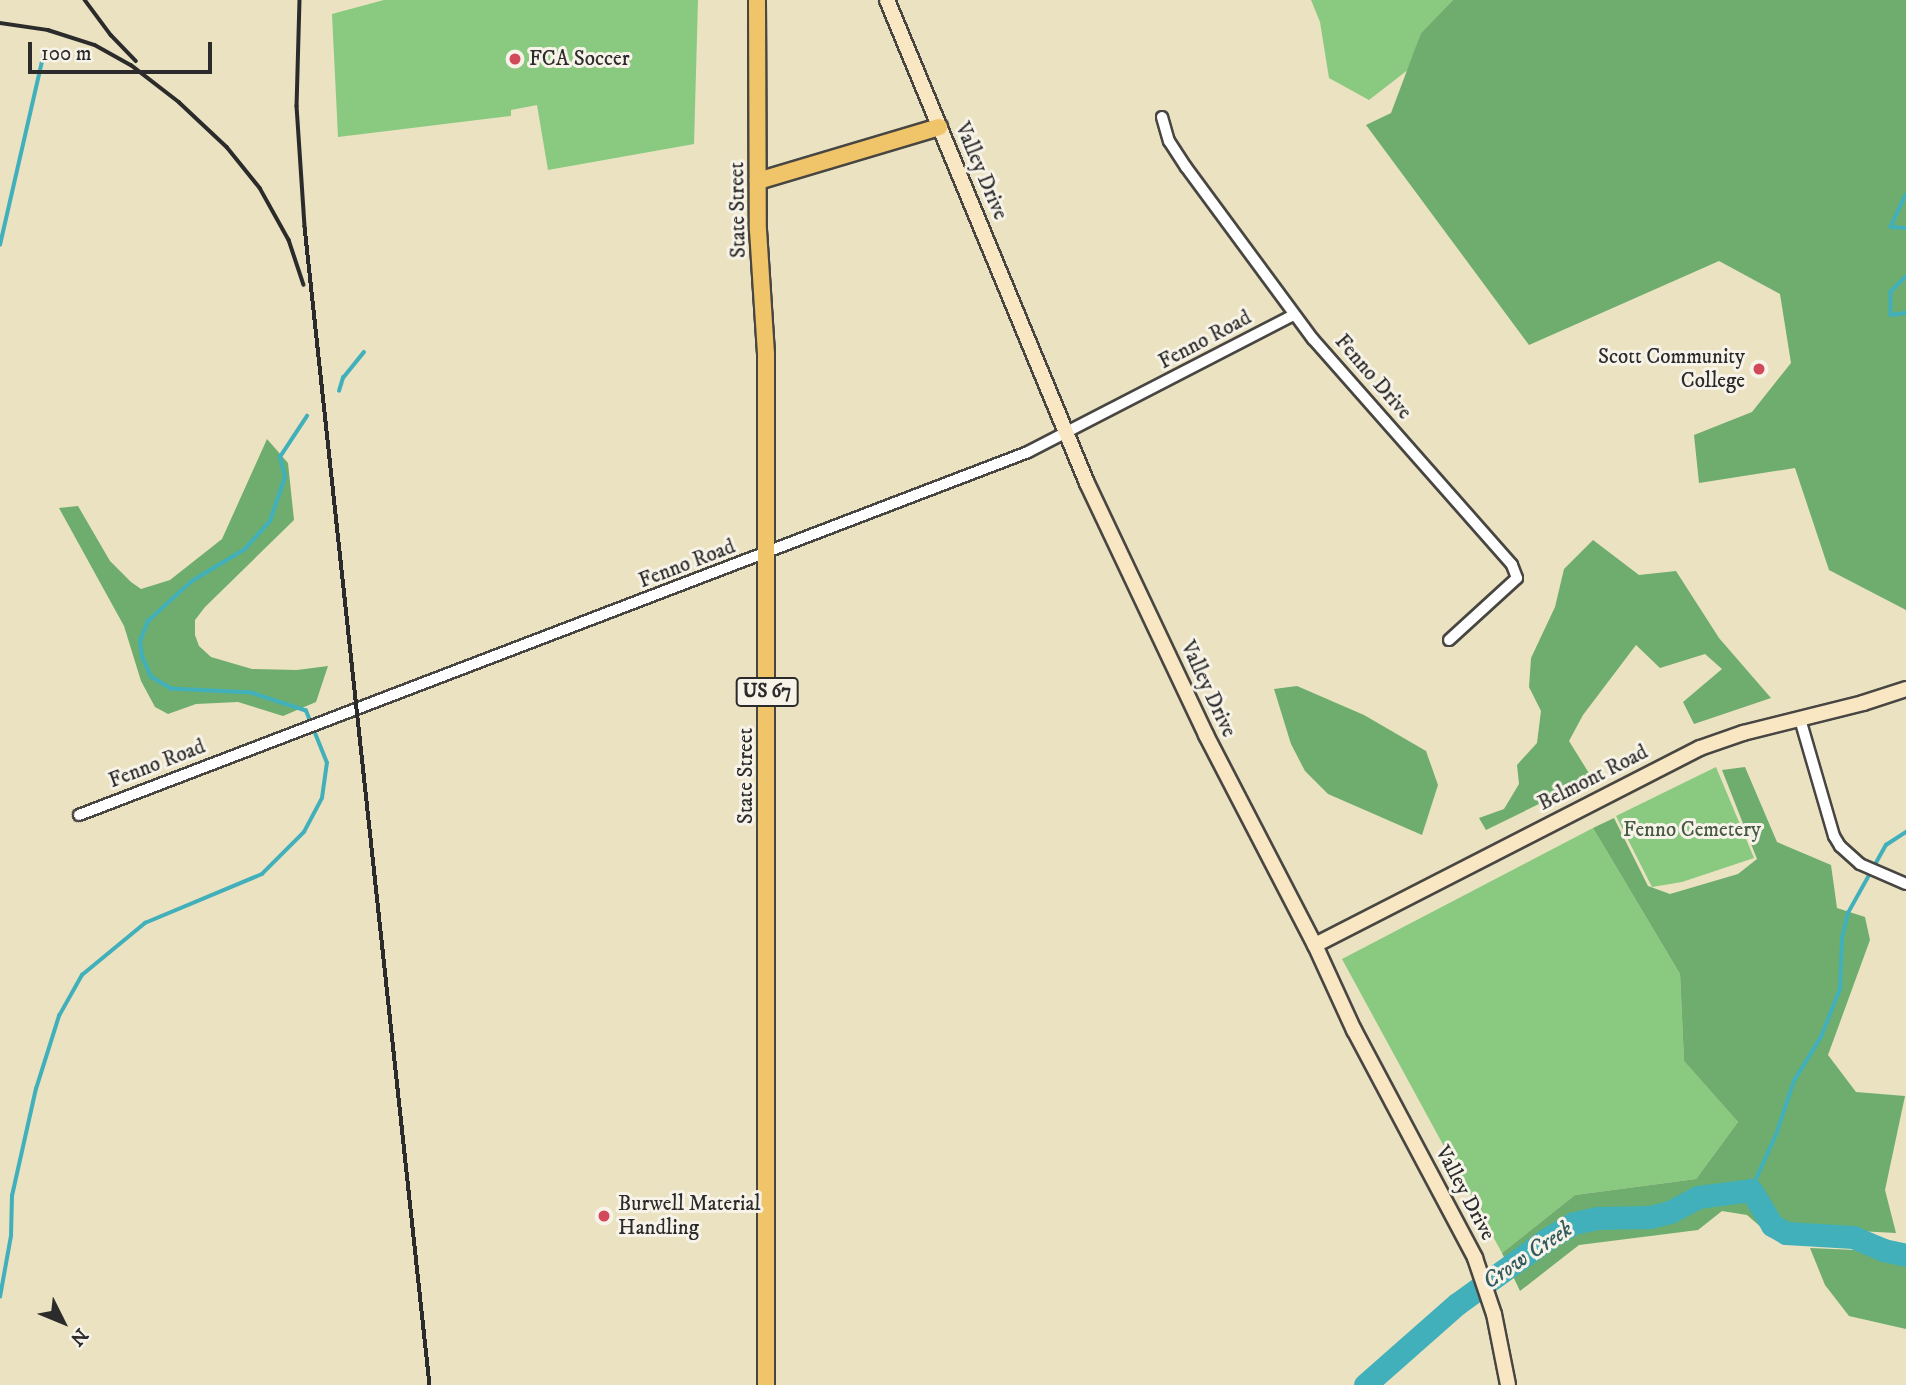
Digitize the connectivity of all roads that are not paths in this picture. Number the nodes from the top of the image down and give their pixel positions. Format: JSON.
{"nodes":[{"id":1,"x":757,"y":0,"type":"edge"},
{"id":2,"x":887,"y":0,"type":"edge"},
{"id":3,"x":1162,"y":117,"type":"dead end"},
{"id":4,"x":939,"y":127,"type":"junction"},
{"id":5,"x":758,"y":181,"type":"junction"},
{"id":6,"x":1294,"y":314,"type":"junction"},
{"id":7,"x":1068,"y":433,"type":"junction"},
{"id":8,"x":767,"y":554,"type":"junction"},
{"id":9,"x":1449,"y":640,"type":"dead end"},
{"id":10,"x":1906,"y":689,"type":"edge"},
{"id":11,"x":1800,"y":719,"type":"junction"},
{"id":12,"x":79,"y":815,"type":"dead end"},
{"id":13,"x":1906,"y":884,"type":"edge"},
{"id":14,"x":1315,"y":945,"type":"junction"},
{"id":15,"x":766,"y":1385,"type":"edge"},
{"id":16,"x":1508,"y":1385,"type":"edge"}],
"edges":[{"from":1,"to":5,"type":"main road","name":"State Street","number":"US 67"},
{"from":2,"to":4,"type":"street","name":"Valley Drive"},
{"from":3,"to":6,"type":"street","name":"Fenno Drive"},
{"from":4,"to":5,"type":"main road"},
{"from":4,"to":7,"type":"street","name":"Valley Drive"},
{"from":5,"to":8,"type":"main road","name":"State Street","number":"US 67"},
{"from":6,"to":7,"type":"street","name":"Fenno Road"},
{"from":6,"to":9,"type":"street","name":"Fenno Drive"},
{"from":7,"to":8,"type":"street","name":"Fenno Road"},
{"from":7,"to":14,"type":"street","name":"Valley Drive"},
{"from":8,"to":12,"type":"street","name":"Fenno Road"},
{"from":8,"to":15,"type":"main road","name":"State Street","number":"US 67"},
{"from":10,"to":11,"type":"street","name":"Belmont Road"},
{"from":11,"to":13,"type":"street"},
{"from":11,"to":14,"type":"street","name":"Belmont Road"},
{"from":14,"to":16,"type":"street","name":"Valley Drive"}]}
